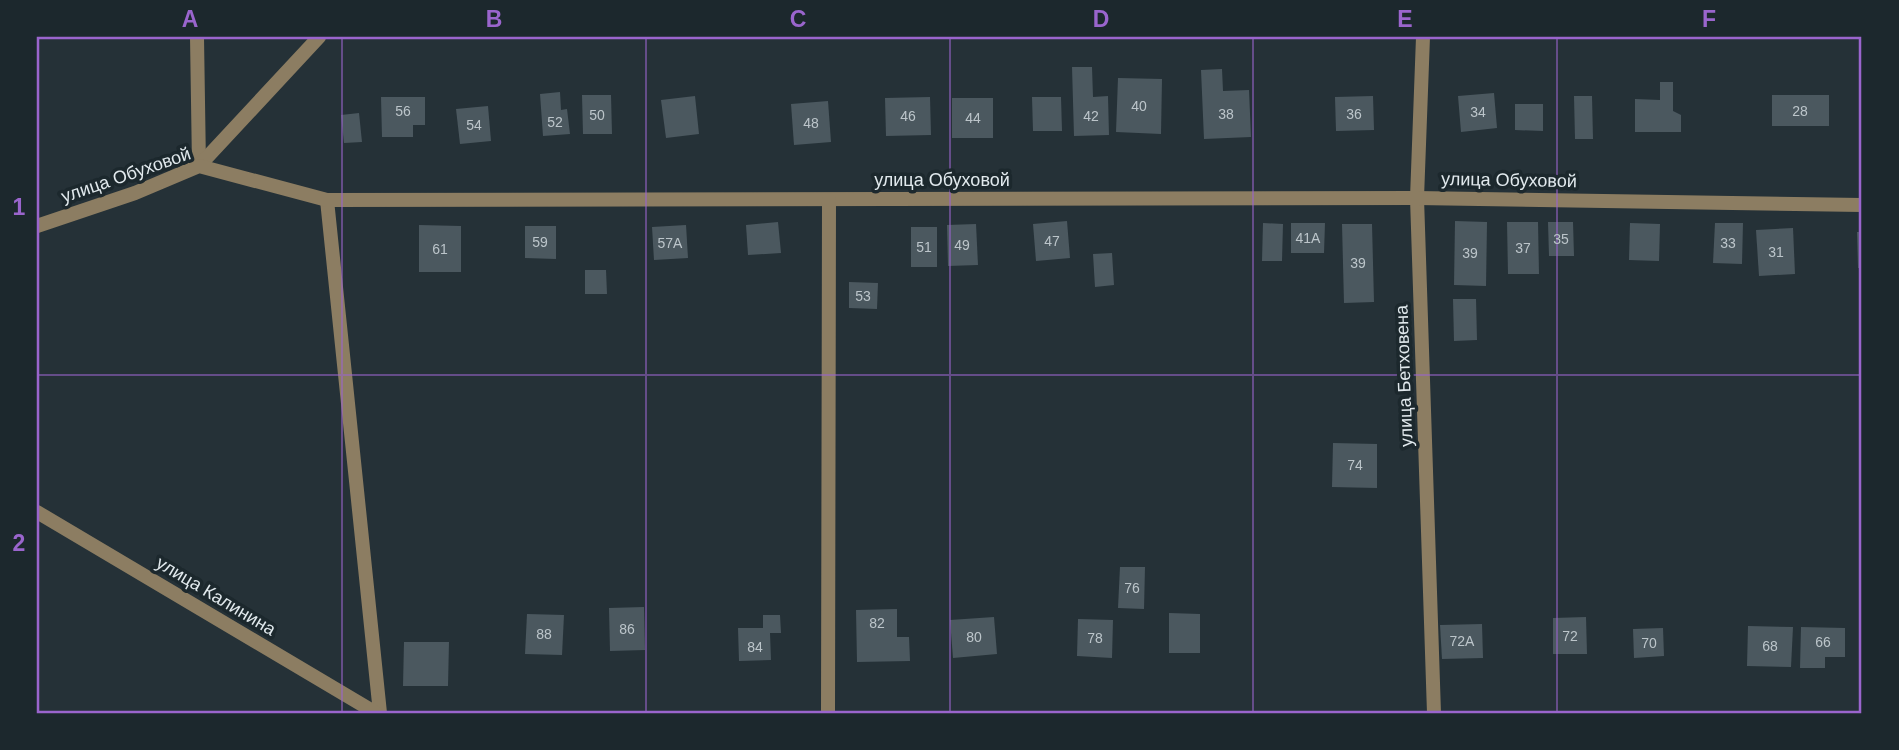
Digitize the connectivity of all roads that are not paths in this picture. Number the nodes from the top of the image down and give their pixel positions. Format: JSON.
{"nodes":[{"id":1,"x":197,"y":37,"type":"edge"},
{"id":2,"x":319,"y":37,"type":"edge"},
{"id":3,"x":1423,"y":37,"type":"edge"},
{"id":4,"x":199,"y":166,"type":"junction"},
{"id":5,"x":1417,"y":198,"type":"junction"},
{"id":6,"x":327,"y":200,"type":"junction"},
{"id":7,"x":829,"y":200,"type":"junction"},
{"id":8,"x":1862,"y":205,"type":"edge"},
{"id":9,"x":37,"y":226,"type":"edge"},
{"id":10,"x":37,"y":512,"type":"edge"},
{"id":11,"x":378,"y":713,"type":"edge"},
{"id":12,"x":828,"y":713,"type":"edge"},
{"id":13,"x":1434,"y":713,"type":"edge"}],
"edges":[{"from":1,"to":4,"type":"street"},
{"from":2,"to":4,"type":"street"},
{"from":3,"to":5,"type":"street","name":"улица Бетховена"},
{"from":4,"to":6,"type":"street","name":"улица Обуховой"},
{"from":4,"to":9,"type":"street","name":"улица Обуховой"},
{"from":5,"to":7,"type":"street","name":"улица Обуховой"},
{"from":5,"to":8,"type":"street","name":"улица Обуховой"},
{"from":5,"to":13,"type":"street","name":"улица Бетховена"},
{"from":6,"to":7,"type":"street","name":"улица Обуховой"},
{"from":6,"to":11,"type":"street"},
{"from":7,"to":12,"type":"street"},
{"from":10,"to":11,"type":"street","name":"улица Калинина"}]}
